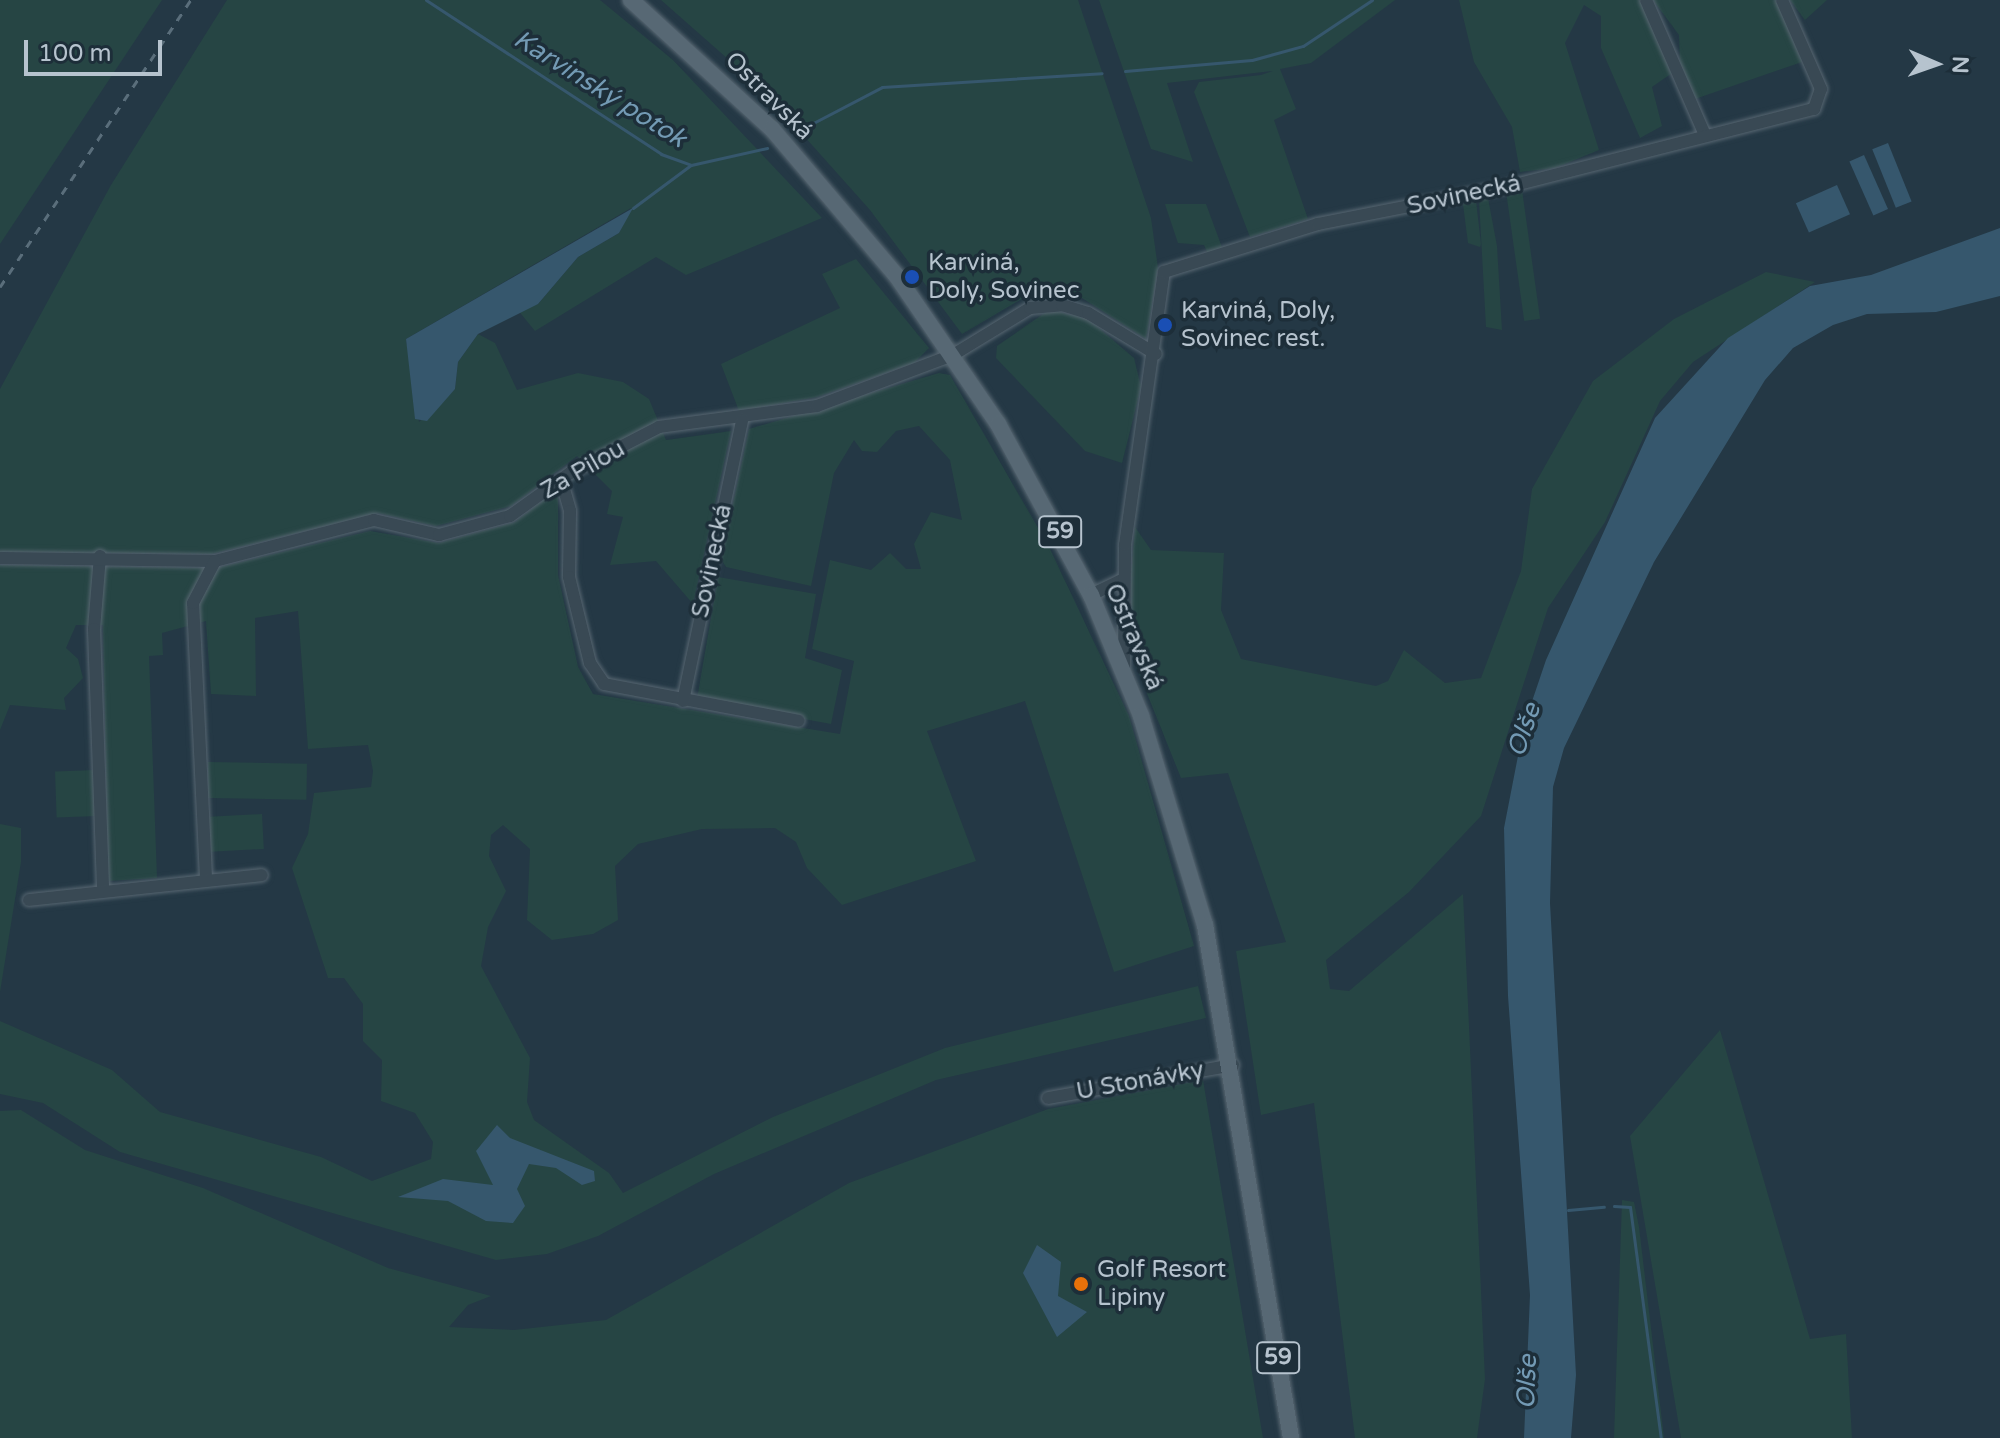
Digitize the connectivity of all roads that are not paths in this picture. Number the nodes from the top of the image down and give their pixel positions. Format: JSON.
{"nodes":[{"id":1,"x":631,"y":0,"type":"edge"},
{"id":2,"x":1646,"y":0,"type":"edge"},
{"id":3,"x":1782,"y":0,"type":"edge"},
{"id":4,"x":1704,"y":133,"type":"junction"},
{"id":5,"x":1156,"y":354,"type":"junction"},
{"id":6,"x":953,"y":355,"type":"junction"},
{"id":7,"x":742,"y":420,"type":"junction"},
{"id":8,"x":561,"y":479,"type":"junction"},
{"id":9,"x":100,"y":556,"type":"junction"},
{"id":10,"x":0,"y":558,"type":"edge"},
{"id":11,"x":215,"y":561,"type":"junction"},
{"id":12,"x":1122,"y":580,"type":"junction"},
{"id":13,"x":1091,"y":595,"type":"junction"},
{"id":14,"x":1124,"y":672,"type":"junction"},
{"id":15,"x":683,"y":701,"type":"junction"},
{"id":16,"x":799,"y":721,"type":"dead end"},
{"id":17,"x":262,"y":875,"type":"dead end"},
{"id":18,"x":206,"y":878,"type":"junction"},
{"id":19,"x":103,"y":886,"type":"junction"},
{"id":20,"x":29,"y":900,"type":"dead end"},
{"id":21,"x":1233,"y":1065,"type":"junction"},
{"id":22,"x":1048,"y":1098,"type":"dead end"},
{"id":23,"x":1291,"y":1438,"type":"edge"}],
"edges":[{"from":1,"to":6,"type":"main road","name":"Ostravská","number":"59"},
{"from":2,"to":4,"type":"street"},
{"from":3,"to":4,"type":"street"},
{"from":4,"to":5,"type":"street","name":"Sovinecká"},
{"from":5,"to":6,"type":"street"},
{"from":5,"to":12,"type":"street","name":"Sovinecká"},
{"from":6,"to":7,"type":"street","name":"Za Pilou"},
{"from":6,"to":13,"type":"main road","name":"Ostravská","number":"59"},
{"from":7,"to":8,"type":"street","name":"Za Pilou"},
{"from":7,"to":15,"type":"street","name":"Sovinecká"},
{"from":8,"to":11,"type":"street","name":"Za Pilou"},
{"from":8,"to":15,"type":"street"},
{"from":9,"to":10,"type":"street","name":"Za Pilou"},
{"from":9,"to":11,"type":"street","name":"Za Pilou"},
{"from":9,"to":19,"type":"street"},
{"from":11,"to":18,"type":"street"},
{"from":12,"to":13,"type":"street"},
{"from":12,"to":14,"type":"street","name":"Sovinecká"},
{"from":13,"to":14,"type":"main road","name":"Ostravská","number":"59"},
{"from":14,"to":21,"type":"main road","name":"Ostravská","number":"59"},
{"from":15,"to":16,"type":"street"},
{"from":17,"to":18,"type":"street"},
{"from":18,"to":19,"type":"street"},
{"from":19,"to":20,"type":"street"},
{"from":21,"to":22,"type":"street","name":"U Stonávky"},
{"from":21,"to":23,"type":"main road","name":"Ostravská","number":"59"}]}
